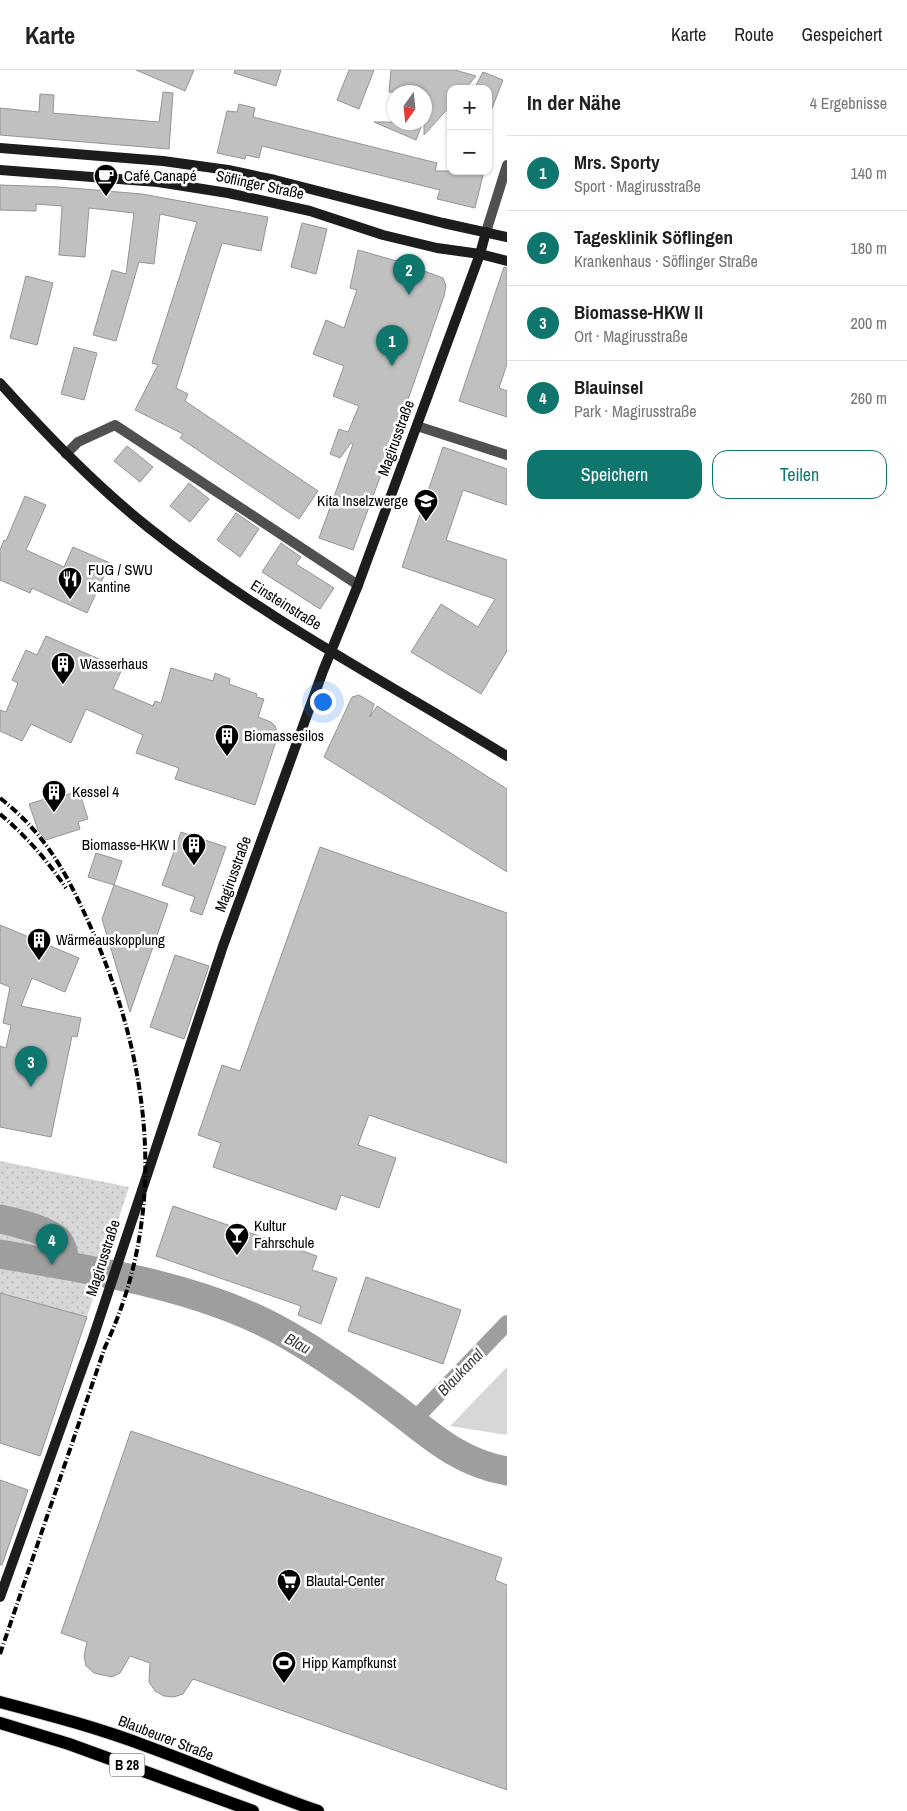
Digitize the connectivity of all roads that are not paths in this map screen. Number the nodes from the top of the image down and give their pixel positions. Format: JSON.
{"nodes":[{"id":1,"x":0,"y":148,"type":"edge"},
{"id":2,"x":507,"y":164,"type":"edge"},
{"id":3,"x":0,"y":170,"type":"edge"},
{"id":4,"x":486,"y":232,"type":"junction"},
{"id":5,"x":507,"y":237,"type":"edge"},
{"id":6,"x":480,"y":254,"type":"junction"},
{"id":7,"x":507,"y":261,"type":"edge"},
{"id":8,"x":0,"y":383,"type":"edge"},
{"id":9,"x":417,"y":426,"type":"junction"},
{"id":10,"x":66,"y":454,"type":"junction"},
{"id":11,"x":507,"y":455,"type":"edge"},
{"id":12,"x":358,"y":585,"type":"junction"},
{"id":13,"x":331,"y":651,"type":"junction"},
{"id":14,"x":507,"y":756,"type":"edge"},
{"id":15,"x":0,"y":1597,"type":"edge"},
{"id":16,"x":0,"y":1702,"type":"edge"},
{"id":17,"x":75,"y":1722,"type":"junction"},
{"id":18,"x":0,"y":1723,"type":"edge"},
{"id":19,"x":69,"y":1744,"type":"junction"},
{"id":20,"x":253,"y":1811,"type":"edge"},
{"id":21,"x":318,"y":1811,"type":"edge"}],
"edges":[{"from":1,"to":4,"type":"street","name":"Söflinger Straße"},
{"from":2,"to":4,"type":"street","name":"Magirusstraße"},
{"from":3,"to":6,"type":"street","name":"Söflinger Straße"},
{"from":4,"to":5,"type":"street","name":"Söflinger Straße"},
{"from":4,"to":6,"type":"street","name":"Magirusstraße"},
{"from":6,"to":7,"type":"street","name":"Söflinger Straße"},
{"from":6,"to":9,"type":"street","name":"Magirusstraße"},
{"from":8,"to":10,"type":"street","name":"Einsteinstraße"},
{"from":9,"to":11,"type":"street"},
{"from":9,"to":12,"type":"street","name":"Magirusstraße"},
{"from":10,"to":12,"type":"street"},
{"from":10,"to":13,"type":"street","name":"Einsteinstraße"},
{"from":12,"to":13,"type":"street","name":"Magirusstraße"},
{"from":13,"to":14,"type":"street","name":"Einsteinstraße"},
{"from":13,"to":15,"type":"street","name":"Magirusstraße"},
{"from":16,"to":17,"type":"main road","name":"Blaubeurer Straße","number":"B 28"},
{"from":17,"to":19,"type":"main road"},
{"from":17,"to":21,"type":"main road","name":"Blaubeurer Straße","number":"B 28"},
{"from":18,"to":19,"type":"main road","number":"B 28"},
{"from":19,"to":20,"type":"main road","number":"B 28"}]}
